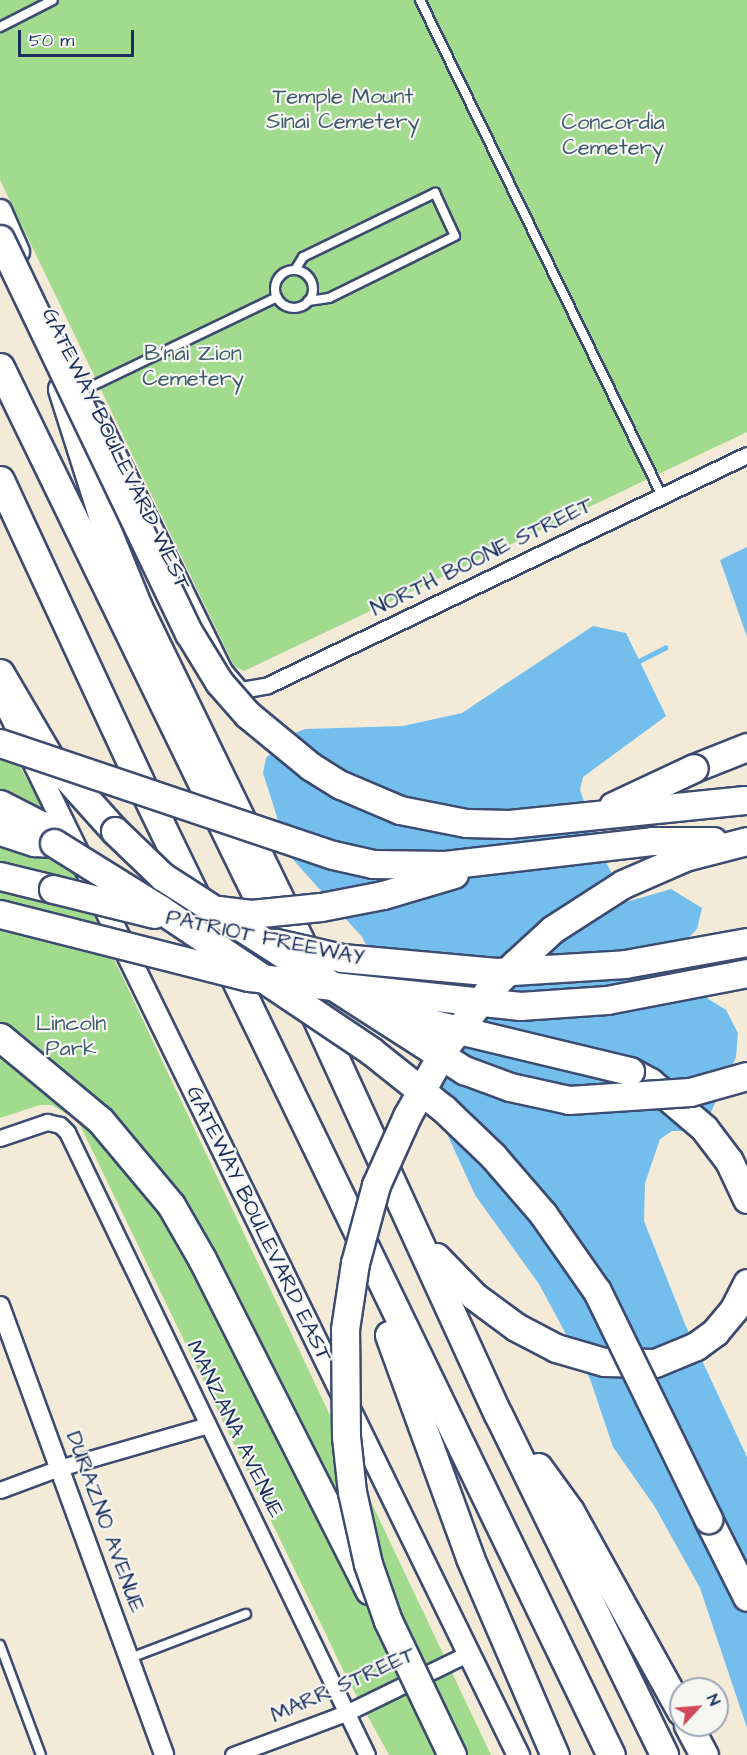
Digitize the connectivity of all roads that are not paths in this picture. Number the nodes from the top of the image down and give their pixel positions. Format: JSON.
{"nodes":[{"id":1,"x":53,"y":0,"type":"edge"},
{"id":2,"x":420,"y":0,"type":"edge"},
{"id":3,"x":0,"y":27,"type":"edge"},
{"id":4,"x":0,"y":210,"type":"edge"},
{"id":5,"x":9,"y":244,"type":"edge"},
{"id":6,"x":295,"y":270,"type":"junction"},
{"id":7,"x":277,"y":297,"type":"junction"},
{"id":8,"x":308,"y":301,"type":"junction"},
{"id":9,"x":0,"y":367,"type":"edge"},
{"id":10,"x":86,"y":389,"type":"junction"},
{"id":11,"x":747,"y":455,"type":"edge"},
{"id":12,"x":0,"y":480,"type":"edge"},
{"id":13,"x":662,"y":496,"type":"junction"},
{"id":14,"x":0,"y":516,"type":"edge"},
{"id":15,"x":74,"y":639,"type":"junction"},
{"id":16,"x":0,"y":673,"type":"edge"},
{"id":17,"x":236,"y":685,"type":"joint"},
{"id":18,"x":0,"y":693,"type":"edge"},
{"id":19,"x":168,"y":696,"type":"junction"},
{"id":20,"x":0,"y":743,"type":"edge"},
{"id":21,"x":747,"y":747,"type":"edge"},
{"id":22,"x":137,"y":773,"type":"junction"},
{"id":23,"x":746,"y":800,"type":"edge"},
{"id":24,"x":0,"y":804,"type":"edge"},
{"id":25,"x":0,"y":831,"type":"edge"},
{"id":26,"x":747,"y":841,"type":"edge"},
{"id":27,"x":54,"y":843,"type":"junction"},
{"id":28,"x":0,"y":876,"type":"edge"},
{"id":29,"x":53,"y":890,"type":"junction"},
{"id":30,"x":0,"y":914,"type":"edge"},
{"id":31,"x":747,"y":942,"type":"edge"},
{"id":32,"x":747,"y":972,"type":"edge"},
{"id":33,"x":249,"y":977,"type":"junction"},
{"id":34,"x":0,"y":1037,"type":"edge"},
{"id":35,"x":630,"y":1071,"type":"junction"},
{"id":36,"x":747,"y":1076,"type":"edge"},
{"id":37,"x":747,"y":1084,"type":"edge"},
{"id":38,"x":0,"y":1138,"type":"edge"},
{"id":39,"x":747,"y":1199,"type":"edge"},
{"id":40,"x":417,"y":1234,"type":"junction"},
{"id":41,"x":747,"y":1283,"type":"edge"},
{"id":42,"x":0,"y":1306,"type":"edge"},
{"id":43,"x":498,"y":1414,"type":"junction"},
{"id":44,"x":208,"y":1425,"type":"junction"},
{"id":45,"x":59,"y":1468,"type":"junction"},
{"id":46,"x":0,"y":1490,"type":"edge"},
{"id":47,"x":747,"y":1597,"type":"edge"},
{"id":48,"x":246,"y":1614,"type":"dead end"},
{"id":49,"x":0,"y":1645,"type":"edge"},
{"id":50,"x":469,"y":1653,"type":"junction"},
{"id":51,"x":129,"y":1658,"type":"junction"},
{"id":52,"x":403,"y":1658,"type":"junction"},
{"id":53,"x":669,"y":1689,"type":"edge"},
{"id":54,"x":346,"y":1713,"type":"junction"},
{"id":55,"x":694,"y":1737,"type":"edge"},
{"id":56,"x":41,"y":1755,"type":"edge"},
{"id":57,"x":164,"y":1755,"type":"edge"},
{"id":58,"x":233,"y":1755,"type":"edge"},
{"id":59,"x":367,"y":1755,"type":"edge"},
{"id":60,"x":452,"y":1755,"type":"edge"},
{"id":61,"x":518,"y":1755,"type":"edge"},
{"id":62,"x":555,"y":1755,"type":"edge"},
{"id":63,"x":611,"y":1755,"type":"edge"},
{"id":64,"x":664,"y":1755,"type":"edge"},
{"id":65,"x":704,"y":1755,"type":"edge"}],
"edges":[{"from":1,"to":3,"type":"lane"},
{"from":2,"to":13,"type":"lane"},
{"from":4,"to":5,"type":"main road","name":"GATEWAY BOULEVARD WEST"},
{"from":5,"to":10,"type":"street","name":"GATEWAY BOULEVARD WEST"},
{"from":5,"to":19,"type":"highway"},
{"from":5,"to":23,"type":"highway","bridge":true},
{"from":6,"to":7,"type":"lane"},
{"from":6,"to":8,"type":"lane"},
{"from":6,"to":8,"type":"lane"},
{"from":7,"to":8,"type":"lane"},
{"from":7,"to":10,"type":"lane"},
{"from":9,"to":19,"type":"highway"},
{"from":10,"to":17,"type":"street","name":"GATEWAY BOULEVARD WEST"},
{"from":11,"to":13,"type":"street","name":"NORTH BOONE STREET"},
{"from":12,"to":15,"type":"highway"},
{"from":13,"to":17,"type":"street","name":"NORTH BOONE STREET"},
{"from":14,"to":15,"type":"highway"},
{"from":15,"to":22,"type":"highway"},
{"from":16,"to":36,"type":"highway","bridge":true},
{"from":18,"to":50,"type":"main road","name":"GATEWAY BOULEVARD EAST"},
{"from":19,"to":40,"type":"highway"},
{"from":20,"to":26,"type":"highway","bridge":true},
{"from":21,"to":29,"type":"highway","bridge":true},
{"from":22,"to":62,"type":"highway"},
{"from":22,"to":63,"type":"highway"},
{"from":24,"to":27,"type":"highway"},
{"from":25,"to":27,"type":"highway"},
{"from":26,"to":52,"type":"highway","bridge":true},
{"from":27,"to":47,"type":"highway","bridge":true},
{"from":28,"to":29,"type":"highway","name":"PATRIOT FREEWAY"},
{"from":29,"to":31,"type":"highway","name":"PATRIOT FREEWAY","bridge":true},
{"from":30,"to":33,"type":"highway","name":"PATRIOT FREEWAY","bridge":true},
{"from":32,"to":33,"type":"highway","name":"PATRIOT FREEWAY","bridge":true},
{"from":33,"to":35,"type":"highway","bridge":true},
{"from":34,"to":52,"type":"highway","bridge":true},
{"from":35,"to":37,"type":"highway","bridge":true},
{"from":35,"to":39,"type":"highway","bridge":true},
{"from":38,"to":44,"type":"street","name":"MANZANA AVENUE"},
{"from":40,"to":41,"type":"highway"},
{"from":40,"to":43,"type":"highway"},
{"from":42,"to":45,"type":"street","name":"DURAZNO AVENUE"},
{"from":43,"to":53,"type":"highway"},
{"from":43,"to":64,"type":"highway"},
{"from":44,"to":45,"type":"street"},
{"from":44,"to":54,"type":"street","name":"MANZANA AVENUE"},
{"from":45,"to":46,"type":"street"},
{"from":45,"to":51,"type":"street","name":"DURAZNO AVENUE"},
{"from":48,"to":51,"type":"lane"},
{"from":49,"to":56,"type":"lane"},
{"from":50,"to":54,"type":"street","name":"MARR STREET"},
{"from":50,"to":61,"type":"main road","name":"GATEWAY BOULEVARD EAST"},
{"from":51,"to":57,"type":"street","name":"DURAZNO AVENUE"},
{"from":52,"to":60,"type":"highway","bridge":true},
{"from":54,"to":58,"type":"street","name":"MARR STREET"},
{"from":54,"to":59,"type":"street","name":"MANZANA AVENUE"},
{"from":55,"to":65,"type":"highway"}]}
